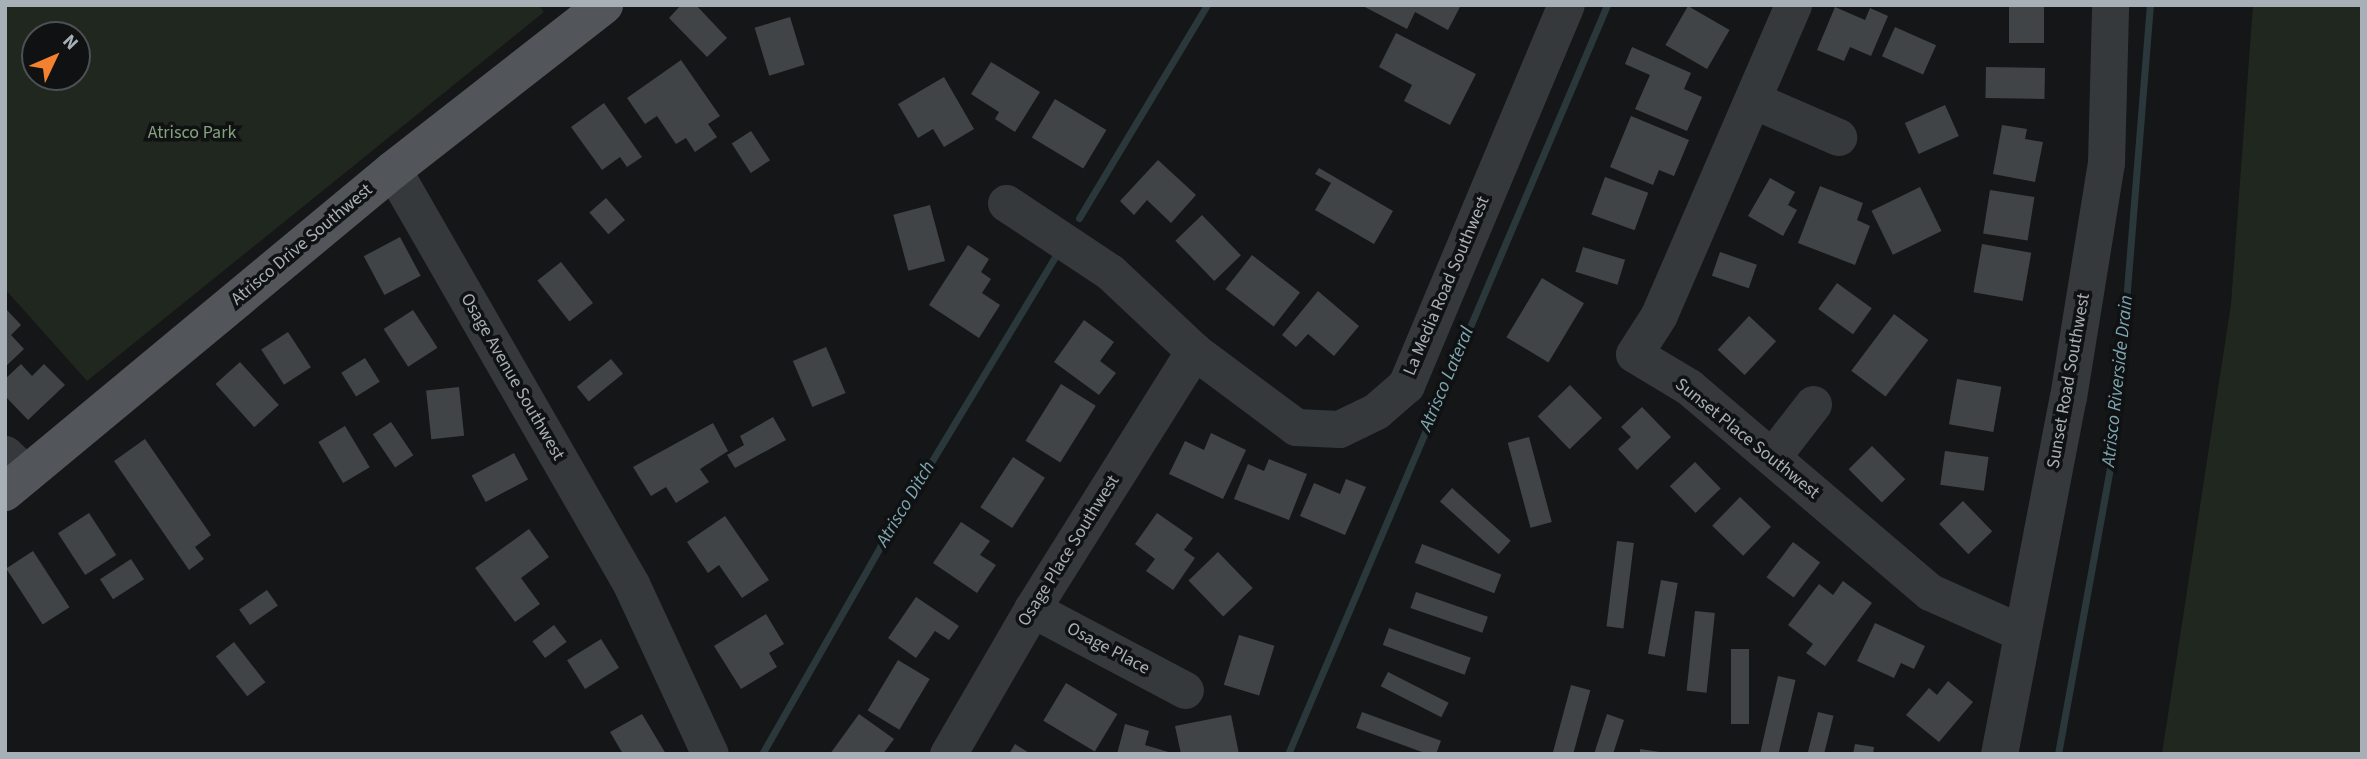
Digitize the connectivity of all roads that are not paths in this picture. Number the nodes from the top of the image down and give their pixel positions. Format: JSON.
{"nodes":[{"id":1,"x":604,"y":5,"type":"edge"},
{"id":2,"x":1566,"y":5,"type":"edge"},
{"id":3,"x":1793,"y":5,"type":"edge"},
{"id":4,"x":2110,"y":5,"type":"edge"},
{"id":5,"x":1753,"y":100,"type":"junction"},
{"id":6,"x":1838,"y":137,"type":"dead end"},
{"id":7,"x":393,"y":170,"type":"junction"},
{"id":8,"x":1006,"y":203,"type":"dead end"},
{"id":9,"x":1194,"y":351,"type":"junction"},
{"id":10,"x":1813,"y":404,"type":"dead end"},
{"id":11,"x":1772,"y":457,"type":"junction"},
{"id":12,"x":12,"y":473,"type":"edge"},
{"id":13,"x":1032,"y":609,"type":"junction"},
{"id":14,"x":2022,"y":633,"type":"junction"},
{"id":15,"x":1185,"y":690,"type":"dead end"},
{"id":16,"x":705,"y":745,"type":"edge"},
{"id":17,"x":948,"y":754,"type":"edge"},
{"id":18,"x":1999,"y":754,"type":"edge"}],
"edges":[{"from":1,"to":7,"type":"main road","name":"Atrisco Drive Southwest"},
{"from":2,"to":9,"type":"street","name":"La Media Road Southwest"},
{"from":3,"to":5,"type":"street","name":"Sunset Place Southwest"},
{"from":4,"to":14,"type":"street","name":"Sunset Road Southwest"},
{"from":5,"to":6,"type":"street"},
{"from":5,"to":11,"type":"street","name":"Sunset Place Southwest"},
{"from":7,"to":12,"type":"main road","name":"Atrisco Drive Southwest"},
{"from":7,"to":16,"type":"street","name":"Osage Avenue Southwest"},
{"from":8,"to":9,"type":"street","name":"La Media Road Southwest"},
{"from":9,"to":13,"type":"street","name":"Osage Place Southwest"},
{"from":10,"to":11,"type":"street"},
{"from":11,"to":14,"type":"street","name":"Sunset Place Southwest"},
{"from":13,"to":15,"type":"street","name":"Osage Place"},
{"from":13,"to":17,"type":"street","name":"Osage Place Southwest"},
{"from":14,"to":18,"type":"street","name":"Sunset Road Southwest"}]}
